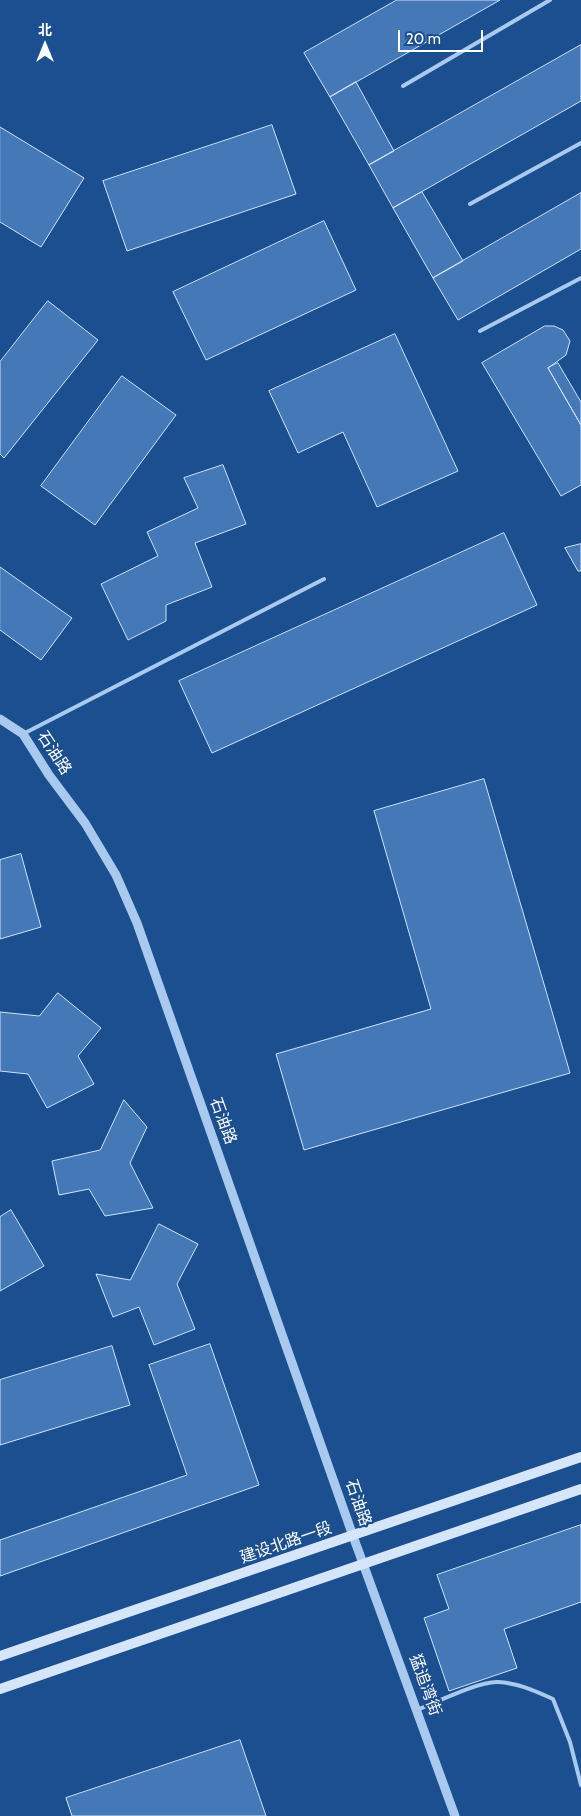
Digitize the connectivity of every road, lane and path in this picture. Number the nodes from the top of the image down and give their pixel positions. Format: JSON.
{"nodes":[{"id":1,"x":550,"y":0,"type":"edge"},
{"id":2,"x":403,"y":86,"type":"dead end"},
{"id":3,"x":581,"y":144,"type":"edge"},
{"id":4,"x":470,"y":204,"type":"dead end"},
{"id":5,"x":580,"y":278,"type":"edge"},
{"id":6,"x":581,"y":284,"type":"edge"},
{"id":7,"x":480,"y":331,"type":"dead end"},
{"id":8,"x":324,"y":578,"type":"dead end"},
{"id":9,"x":0,"y":719,"type":"edge"},
{"id":10,"x":23,"y":734,"type":"junction"},
{"id":11,"x":581,"y":1456,"type":"edge"},
{"id":12,"x":581,"y":1489,"type":"edge"},
{"id":13,"x":354,"y":1536,"type":"junction"},
{"id":14,"x":365,"y":1565,"type":"junction"},
{"id":15,"x":0,"y":1656,"type":"edge"},
{"id":16,"x":0,"y":1689,"type":"edge"},
{"id":17,"x":417,"y":1710,"type":"junction"},
{"id":18,"x":581,"y":1785,"type":"edge"},
{"id":19,"x":456,"y":1816,"type":"edge"}],
"edges":[{"from":1,"to":2,"type":"lane"},
{"from":3,"to":4,"type":"lane"},
{"from":5,"to":6,"type":"lane"},
{"from":5,"to":7,"type":"lane"},
{"from":8,"to":10,"type":"lane"},
{"from":9,"to":10,"type":"street","name":"石油路"},
{"from":10,"to":13,"type":"street","name":"石油路"},
{"from":11,"to":13,"type":"main road","name":"建设北路一段"},
{"from":12,"to":14,"type":"main road"},
{"from":13,"to":14,"type":"street","name":"石油路"},
{"from":13,"to":15,"type":"main road","name":"建设北路一段"},
{"from":14,"to":16,"type":"main road"},
{"from":14,"to":17,"type":"street","name":"猛追湾街"},
{"from":17,"to":18,"type":"lane"},
{"from":17,"to":19,"type":"street","name":"猛追湾街"}]}
